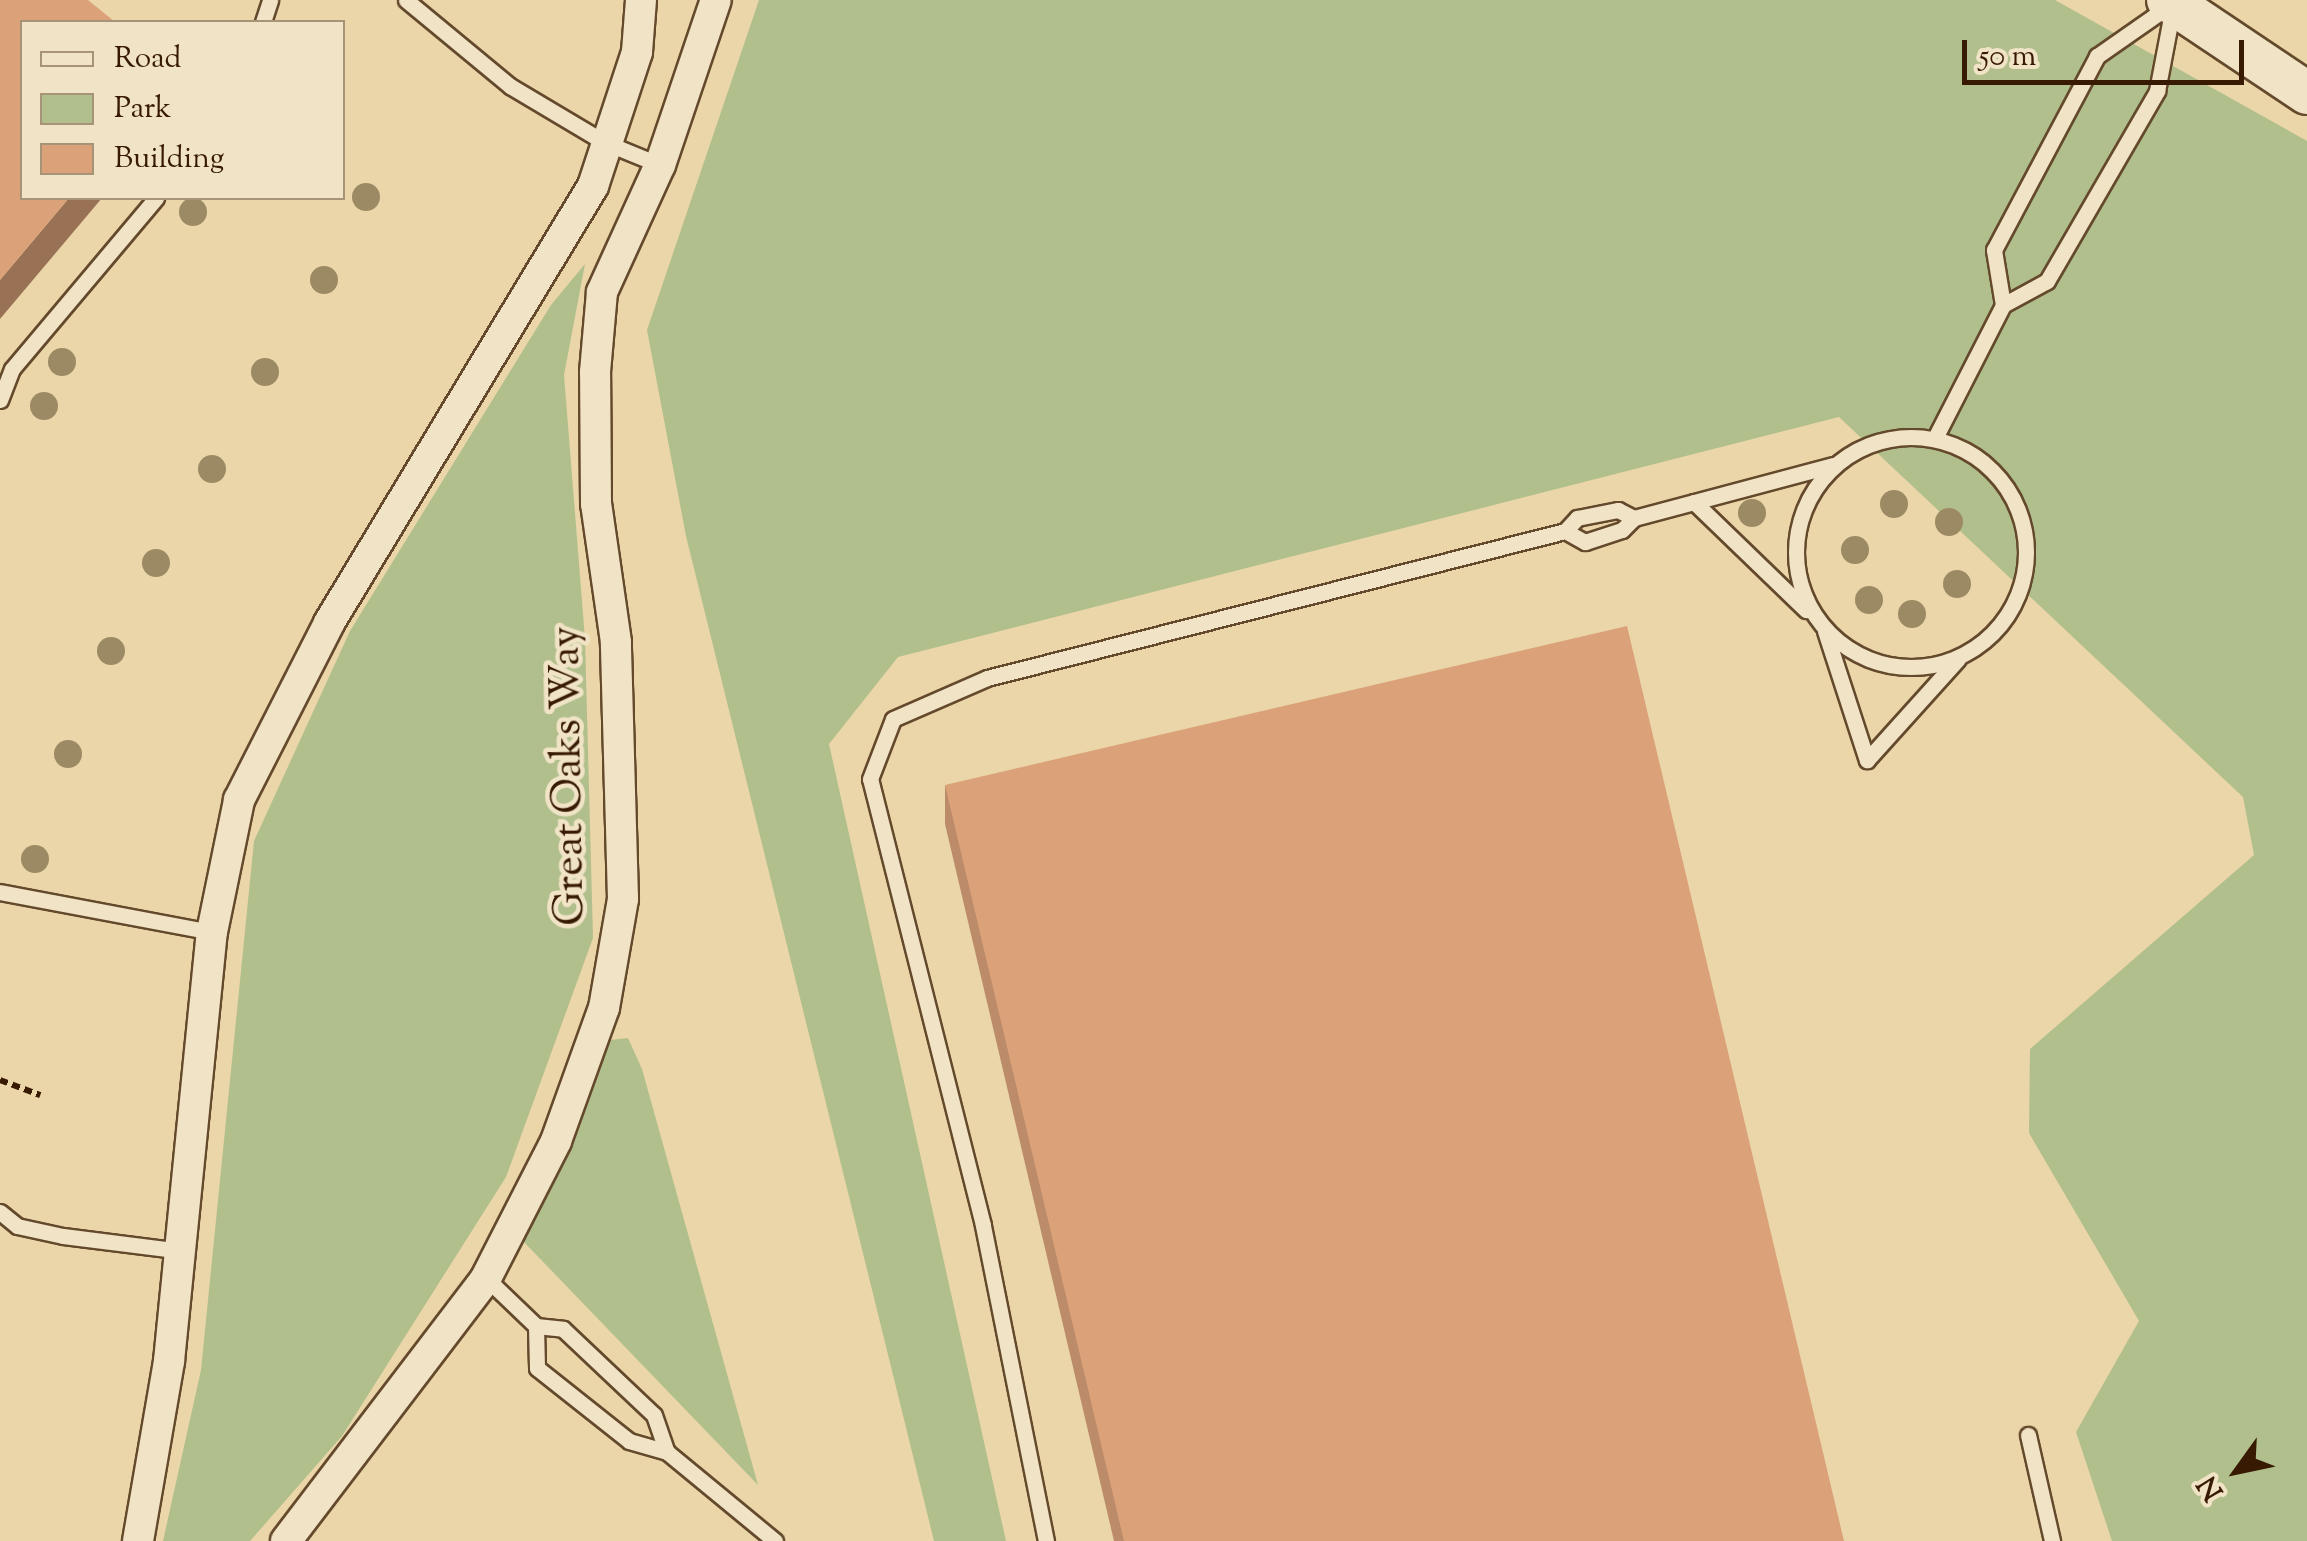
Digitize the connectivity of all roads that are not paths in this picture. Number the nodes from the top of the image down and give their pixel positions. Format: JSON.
{"nodes":[{"id":1,"x":406,"y":0,"type":"edge"},
{"id":2,"x":640,"y":0,"type":"edge"},
{"id":3,"x":716,"y":0,"type":"edge"},
{"id":4,"x":2172,"y":1,"type":"edge"},
{"id":5,"x":2307,"y":93,"type":"edge"},
{"id":6,"x":604,"y":142,"type":"junction"},
{"id":7,"x":660,"y":165,"type":"junction"},
{"id":8,"x":154,"y":200,"type":"edge"},
{"id":9,"x":2004,"y":305,"type":"junction"},
{"id":10,"x":0,"y":400,"type":"edge"},
{"id":11,"x":1935,"y":438,"type":"junction"},
{"id":12,"x":1833,"y":465,"type":"junction"},
{"id":13,"x":1694,"y":502,"type":"junction"},
{"id":14,"x":1634,"y":518,"type":"junction"},
{"id":15,"x":1564,"y":531,"type":"junction"},
{"id":16,"x":1824,"y":629,"type":"junction"},
{"id":17,"x":1958,"y":658,"type":"junction"},
{"id":18,"x":0,"y":892,"type":"edge"},
{"id":19,"x":212,"y":932,"type":"junction"},
{"id":20,"x":0,"y":1212,"type":"edge"},
{"id":21,"x":181,"y":1251,"type":"junction"},
{"id":22,"x":486,"y":1278,"type":"junction"},
{"id":23,"x":536,"y":1326,"type":"junction"},
{"id":24,"x":2028,"y":1436,"type":"dead end"},
{"id":25,"x":667,"y":1452,"type":"junction"},
{"id":26,"x":138,"y":1541,"type":"edge"},
{"id":27,"x":286,"y":1541,"type":"edge"},
{"id":28,"x":775,"y":1541,"type":"edge"},
{"id":29,"x":1046,"y":1541,"type":"edge"},
{"id":30,"x":2052,"y":1541,"type":"edge"}],
"edges":[{"from":1,"to":6,"type":"lane"},
{"from":2,"to":6,"type":"street"},
{"from":3,"to":7,"type":"street","name":"Great Oaks Way"},
{"from":4,"to":5,"type":"street"},
{"from":4,"to":9,"type":"lane"},
{"from":4,"to":9,"type":"lane"},
{"from":6,"to":7,"type":"lane"},
{"from":6,"to":19,"type":"street"},
{"from":7,"to":22,"type":"street","name":"Great Oaks Way"},
{"from":8,"to":10,"type":"lane"},
{"from":9,"to":11,"type":"lane"},
{"from":11,"to":12,"type":"lane"},
{"from":11,"to":17,"type":"lane"},
{"from":12,"to":13,"type":"lane"},
{"from":12,"to":16,"type":"lane"},
{"from":13,"to":14,"type":"lane"},
{"from":13,"to":16,"type":"lane"},
{"from":14,"to":15,"type":"lane"},
{"from":14,"to":15,"type":"lane"},
{"from":15,"to":29,"type":"lane"},
{"from":16,"to":17,"type":"lane"},
{"from":16,"to":17,"type":"lane"},
{"from":18,"to":19,"type":"lane"},
{"from":19,"to":21,"type":"street"},
{"from":20,"to":21,"type":"lane"},
{"from":21,"to":26,"type":"street"},
{"from":22,"to":23,"type":"lane"},
{"from":22,"to":27,"type":"street","name":"Great Oaks Way"},
{"from":23,"to":25,"type":"lane"},
{"from":23,"to":25,"type":"lane"},
{"from":24,"to":30,"type":"lane"},
{"from":25,"to":28,"type":"lane"}]}
